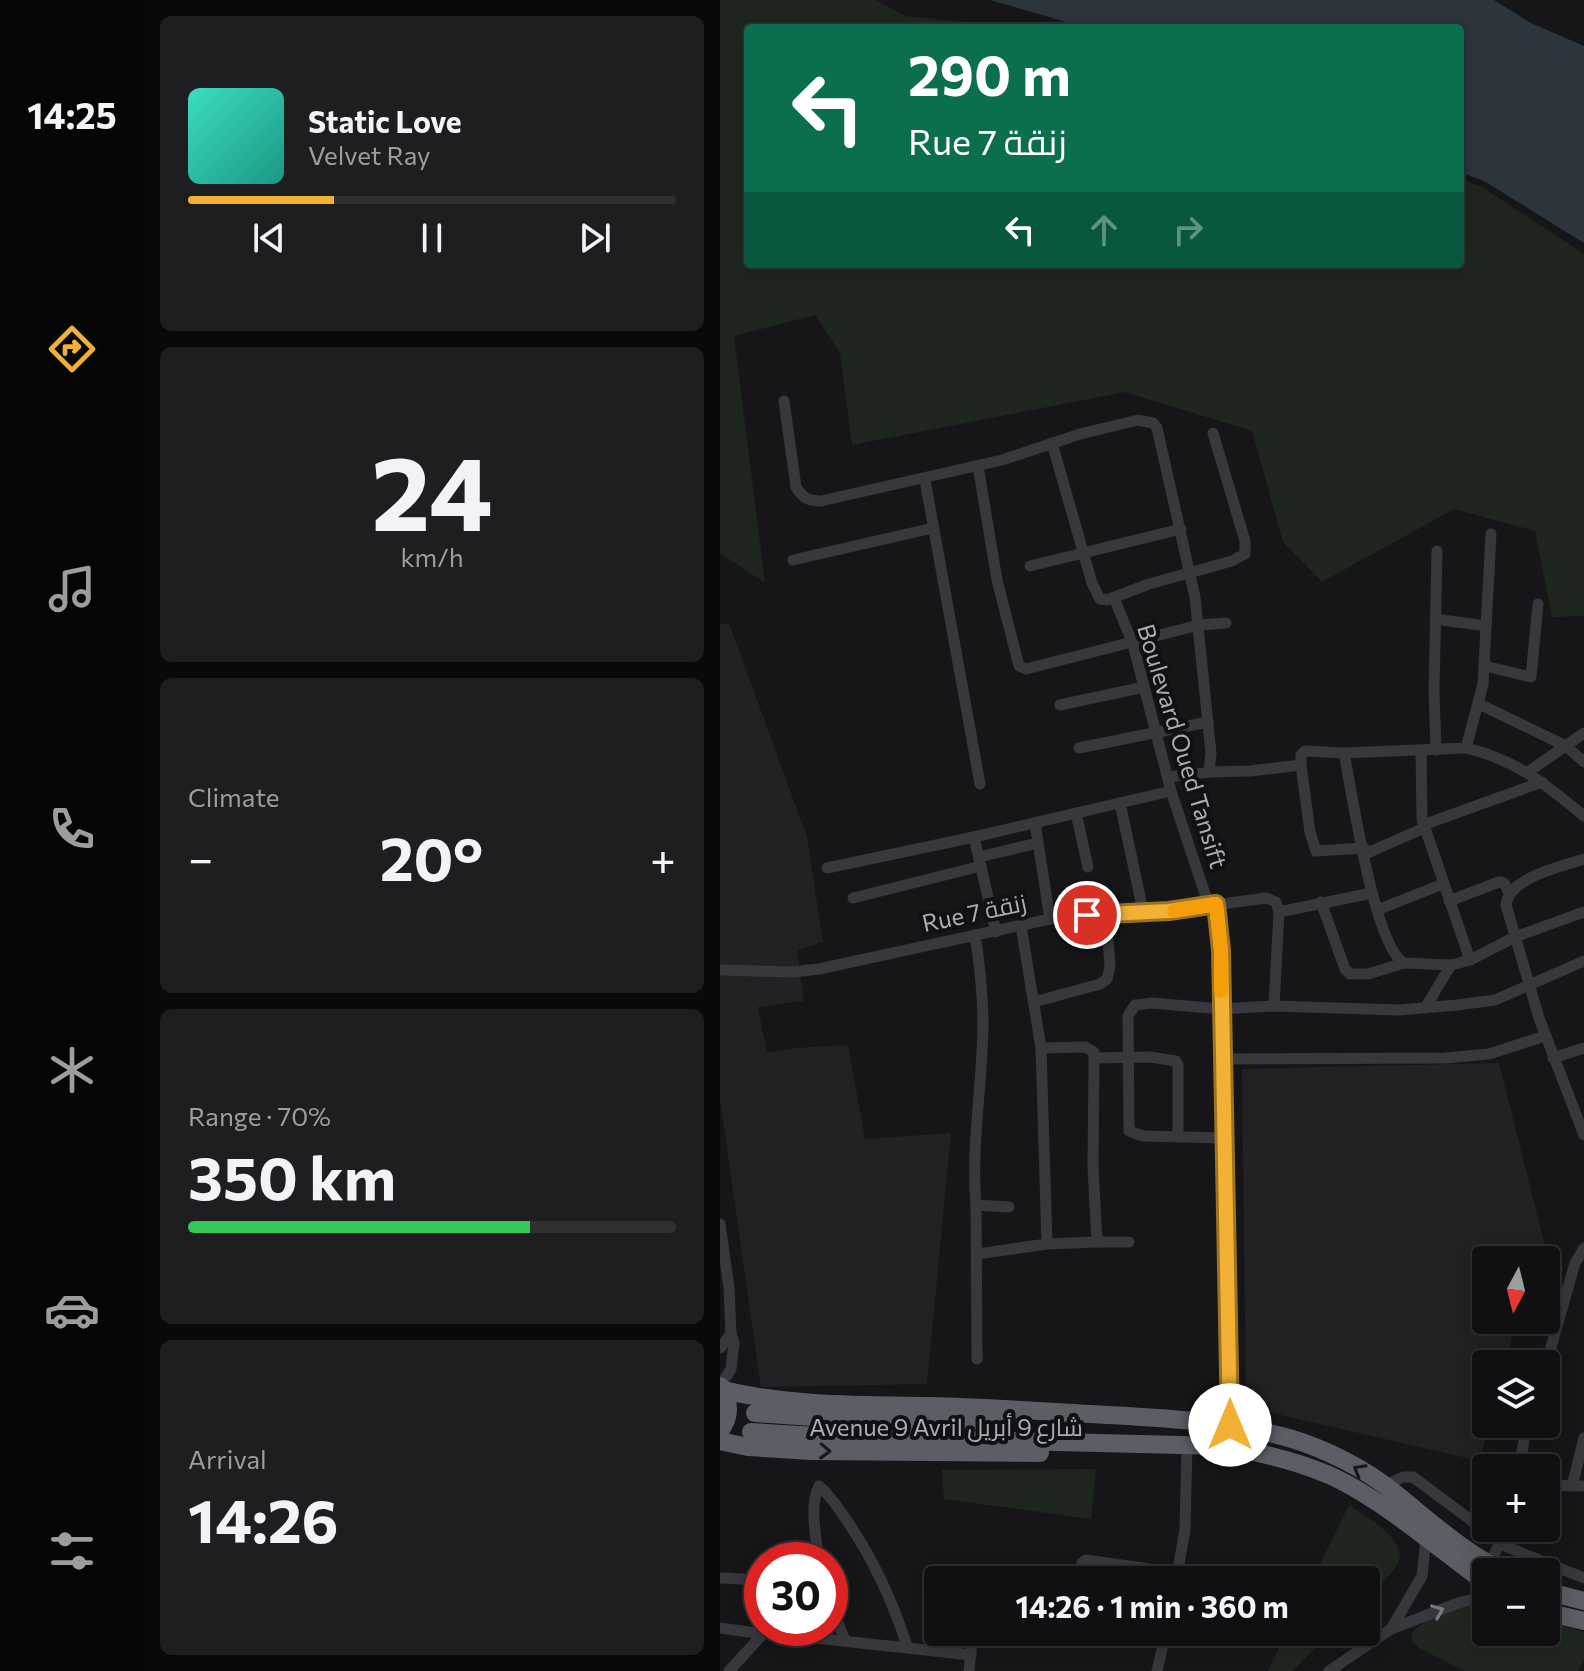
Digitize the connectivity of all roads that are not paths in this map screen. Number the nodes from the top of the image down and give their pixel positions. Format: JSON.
{"nodes":[{"id":1,"x":784,"y":401,"type":"dead end"},
{"id":2,"x":1213,"y":433,"type":"dead end"},
{"id":3,"x":1052,"y":443,"type":"junction"},
{"id":4,"x":978,"y":466,"type":"junction"},
{"id":5,"x":925,"y":480,"type":"junction"},
{"id":6,"x":933,"y":528,"type":"junction"},
{"id":7,"x":1181,"y":529,"type":"junction"},
{"id":8,"x":1491,"y":534,"type":"dead end"},
{"id":9,"x":1437,"y":551,"type":"dead end"},
{"id":10,"x":1084,"y":552,"type":"junction"},
{"id":11,"x":793,"y":560,"type":"dead end"},
{"id":12,"x":1030,"y":566,"type":"dead end"},
{"id":13,"x":1190,"y":571,"type":"junction"},
{"id":14,"x":1114,"y":598,"type":"junction"},
{"id":15,"x":1538,"y":604,"type":"dead end"},
{"id":16,"x":1435,"y":619,"type":"junction"},
{"id":17,"x":1226,"y":623,"type":"dead end"},
{"id":18,"x":1199,"y":625,"type":"junction"},
{"id":19,"x":1486,"y":626,"type":"junction"},
{"id":20,"x":1133,"y":644,"type":"junction"},
{"id":21,"x":1485,"y":666,"type":"junction"},
{"id":22,"x":1144,"y":687,"type":"junction"},
{"id":23,"x":1479,"y":704,"type":"junction"},
{"id":24,"x":1060,"y":705,"type":"dead end"},
{"id":25,"x":1208,"y":722,"type":"junction"},
{"id":26,"x":1156,"y":731,"type":"junction"},
{"id":27,"x":1584,"y":733,"type":"edge"},
{"id":28,"x":1566,"y":746,"type":"junction"},
{"id":29,"x":1079,"y":748,"type":"dead end"},
{"id":30,"x":1466,"y":748,"type":"junction"},
{"id":31,"x":1421,"y":750,"type":"junction"},
{"id":32,"x":1436,"y":750,"type":"junction"},
{"id":33,"x":1344,"y":753,"type":"junction"},
{"id":34,"x":1584,"y":762,"type":"edge"},
{"id":35,"x":1301,"y":765,"type":"junction"},
{"id":36,"x":1209,"y":772,"type":"junction"},
{"id":37,"x":1528,"y":772,"type":"junction"},
{"id":38,"x":1168,"y":777,"type":"junction"},
{"id":39,"x":1542,"y":782,"type":"junction"},
{"id":40,"x":980,"y":784,"type":"dead end"},
{"id":41,"x":1171,"y":791,"type":"junction"},
{"id":42,"x":1120,"y":803,"type":"junction"},
{"id":43,"x":1076,"y":813,"type":"junction"},
{"id":44,"x":1584,"y":816,"type":"edge"},
{"id":45,"x":1035,"y":823,"type":"junction"},
{"id":46,"x":1424,"y":827,"type":"junction"},
{"id":47,"x":974,"y":837,"type":"junction"},
{"id":48,"x":1038,"y":843,"type":"junction"},
{"id":49,"x":1364,"y":851,"type":"junction"},
{"id":50,"x":1584,"y":859,"type":"edge"},
{"id":51,"x":980,"y":862,"type":"junction"},
{"id":52,"x":1088,"y":867,"type":"dead end"},
{"id":53,"x":827,"y":868,"type":"dead end"},
{"id":54,"x":1443,"y":884,"type":"junction"},
{"id":55,"x":1372,"y":893,"type":"junction"},
{"id":56,"x":1509,"y":893,"type":"junction"},
{"id":57,"x":853,"y":898,"type":"dead end"},
{"id":58,"x":1449,"y":901,"type":"junction"},
{"id":59,"x":1321,"y":902,"type":"junction"},
{"id":60,"x":1212,"y":905,"type":"junction"},
{"id":61,"x":1377,"y":910,"type":"junction"},
{"id":62,"x":1143,"y":911,"type":"junction"},
{"id":63,"x":1279,"y":912,"type":"junction"},
{"id":64,"x":1584,"y":912,"type":"edge"},
{"id":65,"x":1106,"y":913,"type":"junction"},
{"id":66,"x":1050,"y":919,"type":"junction"},
{"id":67,"x":1021,"y":926,"type":"junction"},
{"id":68,"x":996,"y":932,"type":"junction"},
{"id":69,"x":975,"y":935,"type":"junction"},
{"id":70,"x":1515,"y":937,"type":"junction"},
{"id":71,"x":1470,"y":960,"type":"junction"},
{"id":72,"x":1584,"y":961,"type":"edge"},
{"id":73,"x":1404,"y":963,"type":"junction"},
{"id":74,"x":1451,"y":965,"type":"junction"},
{"id":75,"x":720,"y":970,"type":"edge"},
{"id":76,"x":1528,"y":986,"type":"junction"},
{"id":77,"x":1034,"y":1002,"type":"junction"},
{"id":78,"x":1274,"y":1006,"type":"junction"},
{"id":79,"x":1425,"y":1008,"type":"junction"},
{"id":80,"x":1221,"y":1009,"type":"junction"},
{"id":81,"x":1545,"y":1036,"type":"junction"},
{"id":82,"x":1041,"y":1048,"type":"junction"},
{"id":83,"x":1584,"y":1048,"type":"edge"},
{"id":84,"x":1128,"y":1056,"type":"junction"},
{"id":85,"x":1094,"y":1058,"type":"junction"},
{"id":86,"x":1553,"y":1058,"type":"junction"},
{"id":87,"x":1223,"y":1059,"type":"junction"},
{"id":88,"x":1579,"y":1110,"type":"edge"},
{"id":89,"x":1584,"y":1135,"type":"edge"},
{"id":90,"x":1178,"y":1137,"type":"junction"},
{"id":91,"x":1224,"y":1138,"type":"junction"},
{"id":92,"x":976,"y":1205,"type":"junction"},
{"id":93,"x":1009,"y":1207,"type":"dead end"},
{"id":94,"x":720,"y":1224,"type":"edge"},
{"id":95,"x":1097,"y":1242,"type":"junction"},
{"id":96,"x":1129,"y":1242,"type":"dead end"},
{"id":97,"x":1047,"y":1244,"type":"junction"},
{"id":98,"x":1584,"y":1248,"type":"edge"},
{"id":99,"x":977,"y":1254,"type":"junction"},
{"id":100,"x":724,"y":1288,"type":"edge"},
{"id":101,"x":731,"y":1334,"type":"junction"},
{"id":102,"x":720,"y":1348,"type":"edge"},
{"id":103,"x":1550,"y":1350,"type":"edge"},
{"id":104,"x":977,"y":1359,"type":"dead end"},
{"id":105,"x":721,"y":1387,"type":"edge"},
{"id":106,"x":1141,"y":1417,"type":"junction"},
{"id":107,"x":1230,"y":1425,"type":"junction"},
{"id":108,"x":720,"y":1431,"type":"edge"},
{"id":109,"x":1584,"y":1438,"type":"edge"},
{"id":110,"x":720,"y":1441,"type":"edge"},
{"id":111,"x":1180,"y":1445,"type":"junction"},
{"id":112,"x":1385,"y":1485,"type":"junction"},
{"id":113,"x":1578,"y":1486,"type":"edge"},
{"id":114,"x":1435,"y":1536,"type":"junction"},
{"id":115,"x":818,"y":1542,"type":"edge"},
{"id":116,"x":1501,"y":1543,"type":"junction"},
{"id":117,"x":1497,"y":1558,"type":"edge"},
{"id":118,"x":1472,"y":1560,"type":"edge"},
{"id":119,"x":1081,"y":1566,"type":"edge"},
{"id":120,"x":1120,"y":1566,"type":"edge"},
{"id":121,"x":1179,"y":1566,"type":"edge"},
{"id":122,"x":720,"y":1578,"type":"edge"},
{"id":123,"x":1584,"y":1578,"type":"edge"},
{"id":124,"x":744,"y":1579,"type":"edge"},
{"id":125,"x":1560,"y":1595,"type":"edge"},
{"id":126,"x":1472,"y":1599,"type":"edge"},
{"id":127,"x":1584,"y":1601,"type":"edge"},
{"id":128,"x":1560,"y":1615,"type":"edge"},
{"id":129,"x":1584,"y":1621,"type":"edge"},
{"id":130,"x":720,"y":1628,"type":"edge"},
{"id":131,"x":1391,"y":1629,"type":"junction"},
{"id":132,"x":744,"y":1630,"type":"edge"},
{"id":133,"x":848,"y":1640,"type":"edge"},
{"id":134,"x":752,"y":1646,"type":"edge"},
{"id":135,"x":907,"y":1646,"type":"junction"},
{"id":136,"x":972,"y":1646,"type":"edge"},
{"id":137,"x":1163,"y":1646,"type":"edge"},
{"id":138,"x":971,"y":1655,"type":"junction"},
{"id":139,"x":729,"y":1671,"type":"edge"},
{"id":140,"x":969,"y":1671,"type":"edge"},
{"id":141,"x":1157,"y":1671,"type":"edge"},
{"id":142,"x":1329,"y":1671,"type":"edge"}],
"edges":[{"from":1,"to":5,"type":"street"},
{"from":2,"to":13,"type":"street"},
{"from":3,"to":4,"type":"street"},
{"from":3,"to":7,"type":"street"},
{"from":3,"to":10,"type":"street"},
{"from":4,"to":5,"type":"street"},
{"from":4,"to":20,"type":"street"},
{"from":5,"to":6,"type":"street"},
{"from":6,"to":11,"type":"street"},
{"from":6,"to":40,"type":"street"},
{"from":7,"to":10,"type":"street"},
{"from":7,"to":13,"type":"street"},
{"from":8,"to":19,"type":"street"},
{"from":9,"to":16,"type":"street"},
{"from":10,"to":12,"type":"street"},
{"from":10,"to":14,"type":"street"},
{"from":13,"to":14,"type":"street"},
{"from":13,"to":18,"type":"street"},
{"from":14,"to":20,"type":"street","name":"Boulevard Oued Tansift"},
{"from":15,"to":21,"type":"street"},
{"from":16,"to":19,"type":"street"},
{"from":16,"to":32,"type":"street"},
{"from":17,"to":18,"type":"street"},
{"from":18,"to":20,"type":"street"},
{"from":18,"to":25,"type":"street"},
{"from":19,"to":21,"type":"street"},
{"from":20,"to":22,"type":"street","name":"Boulevard Oued Tansift"},
{"from":21,"to":23,"type":"street"},
{"from":22,"to":24,"type":"street"},
{"from":22,"to":26,"type":"street","name":"Boulevard Oued Tansift"},
{"from":23,"to":28,"type":"street"},
{"from":23,"to":30,"type":"street"},
{"from":25,"to":26,"type":"street"},
{"from":25,"to":36,"type":"street"},
{"from":26,"to":29,"type":"street"},
{"from":26,"to":38,"type":"street","name":"Boulevard Oued Tansift"},
{"from":27,"to":28,"type":"street"},
{"from":28,"to":34,"type":"street"},
{"from":28,"to":37,"type":"street"},
{"from":30,"to":32,"type":"street"},
{"from":30,"to":37,"type":"street"},
{"from":31,"to":32,"type":"street"},
{"from":31,"to":33,"type":"street"},
{"from":31,"to":46,"type":"street"},
{"from":33,"to":35,"type":"street"},
{"from":33,"to":49,"type":"street"},
{"from":35,"to":36,"type":"street"},
{"from":35,"to":49,"type":"street"},
{"from":36,"to":38,"type":"street"},
{"from":37,"to":39,"type":"street"},
{"from":38,"to":41,"type":"street","name":"Boulevard Oued Tansift"},
{"from":39,"to":44,"type":"street"},
{"from":39,"to":46,"type":"street"},
{"from":41,"to":42,"type":"street"},
{"from":41,"to":60,"type":"street","name":"Boulevard Oued Tansift"},
{"from":42,"to":43,"type":"street"},
{"from":42,"to":62,"type":"street"},
{"from":43,"to":45,"type":"street"},
{"from":43,"to":52,"type":"street"},
{"from":45,"to":47,"type":"street"},
{"from":45,"to":48,"type":"street"},
{"from":46,"to":49,"type":"street"},
{"from":46,"to":54,"type":"street"},
{"from":47,"to":51,"type":"street"},
{"from":47,"to":53,"type":"street"},
{"from":48,"to":51,"type":"street"},
{"from":48,"to":66,"type":"street"},
{"from":49,"to":55,"type":"street"},
{"from":50,"to":56,"type":"street"},
{"from":51,"to":57,"type":"street"},
{"from":51,"to":68,"type":"street"},
{"from":54,"to":58,"type":"street"},
{"from":54,"to":61,"type":"street"},
{"from":55,"to":59,"type":"street"},
{"from":55,"to":61,"type":"street"},
{"from":56,"to":58,"type":"street"},
{"from":56,"to":70,"type":"street"},
{"from":58,"to":71,"type":"street"},
{"from":59,"to":63,"type":"street"},
{"from":59,"to":73,"type":"street"},
{"from":60,"to":62,"type":"street","name":"Rue 7 زنقة"},
{"from":60,"to":63,"type":"street","name":"Rue 7 زنقة"},
{"from":60,"to":80,"type":"street","name":"Boulevard Oued Tansift"},
{"from":61,"to":73,"type":"street"},
{"from":62,"to":65,"type":"street","name":"Rue 7 زنقة"},
{"from":63,"to":78,"type":"street"},
{"from":64,"to":70,"type":"street"},
{"from":65,"to":66,"type":"street","name":"Rue 7 زنقة"},
{"from":65,"to":77,"type":"street"},
{"from":66,"to":67,"type":"street","name":"Rue 7 زنقة"},
{"from":67,"to":68,"type":"street","name":"Rue 7 زنقة"},
{"from":67,"to":77,"type":"street"},
{"from":68,"to":69,"type":"street","name":"Rue 7 زنقة"},
{"from":69,"to":75,"type":"street","name":"Rue 7 زنقة"},
{"from":69,"to":92,"type":"street"},
{"from":70,"to":71,"type":"street"},
{"from":70,"to":76,"type":"street"},
{"from":71,"to":74,"type":"street"},
{"from":72,"to":76,"type":"street"},
{"from":73,"to":74,"type":"street"},
{"from":74,"to":79,"type":"street"},
{"from":76,"to":79,"type":"street"},
{"from":76,"to":81,"type":"street"},
{"from":77,"to":82,"type":"street"},
{"from":78,"to":79,"type":"street"},
{"from":78,"to":80,"type":"street"},
{"from":80,"to":84,"type":"street"},
{"from":80,"to":87,"type":"street","name":"Boulevard Oued Tansift"},
{"from":81,"to":86,"type":"street"},
{"from":81,"to":87,"type":"street"},
{"from":82,"to":85,"type":"street"},
{"from":82,"to":97,"type":"street"},
{"from":83,"to":86,"type":"street"},
{"from":84,"to":85,"type":"street"},
{"from":84,"to":90,"type":"street"},
{"from":84,"to":90,"type":"street"},
{"from":85,"to":95,"type":"street"},
{"from":86,"to":88,"type":"street"},
{"from":87,"to":91,"type":"street","name":"Boulevard Oued Tansift"},
{"from":88,"to":89,"type":"street"},
{"from":90,"to":91,"type":"street"},
{"from":91,"to":107,"type":"street","name":"Boulevard Oued Tansift"},
{"from":92,"to":93,"type":"street"},
{"from":92,"to":99,"type":"street"},
{"from":94,"to":100,"type":"street"},
{"from":95,"to":96,"type":"street"},
{"from":95,"to":97,"type":"street"},
{"from":97,"to":99,"type":"street"},
{"from":98,"to":103,"type":"street"},
{"from":99,"to":104,"type":"street"},
{"from":100,"to":101,"type":"street"},
{"from":101,"to":102,"type":"street"},
{"from":101,"to":105,"type":"street"},
{"from":105,"to":106,"type":"highway","name":"Avenue 9 Avril شارع 9 أبريل"},
{"from":105,"to":108,"type":"highway"},
{"from":106,"to":107,"type":"highway","name":"Avenue 9 Avril شارع 9 أبريل"},
{"from":106,"to":111,"type":"highway","name":"Avenue 9 Avril شارع 9 أبريل"},
{"from":112,"to":107,"type":"highway","name":"Avenue 9 Avril شارع 9 أبريل","one_way":true},
{"from":109,"to":113,"type":"street"},
{"from":110,"to":111,"type":"highway","name":"Avenue 9 Avril شارع 9 أبريل","one_way":true},
{"from":111,"to":114,"type":"highway","name":"Avenue 9 Avril شارع 9 أبريل"},
{"from":111,"to":121,"type":"street"},
{"from":112,"to":114,"type":"highway","name":"Avenue 9 Avril شارع 9 أبريل"},
{"from":112,"to":116,"type":"street"},
{"from":114,"to":118,"type":"highway"},
{"from":114,"to":131,"type":"street"},
{"from":115,"to":135,"type":"street"},
{"from":116,"to":117,"type":"street"},
{"from":116,"to":123,"type":"street"},
{"from":119,"to":120,"type":"street"},
{"from":122,"to":124,"type":"street"},
{"from":125,"to":127,"type":"highway"},
{"from":131,"to":126,"type":"street","one_way":true},
{"from":128,"to":129,"type":"highway"},
{"from":130,"to":132,"type":"street"},
{"from":131,"to":142,"type":"street"},
{"from":133,"to":135,"type":"street"},
{"from":134,"to":139,"type":"street"},
{"from":135,"to":138,"type":"street"},
{"from":136,"to":138,"type":"street"},
{"from":137,"to":141,"type":"street"},
{"from":138,"to":140,"type":"street"}]}
